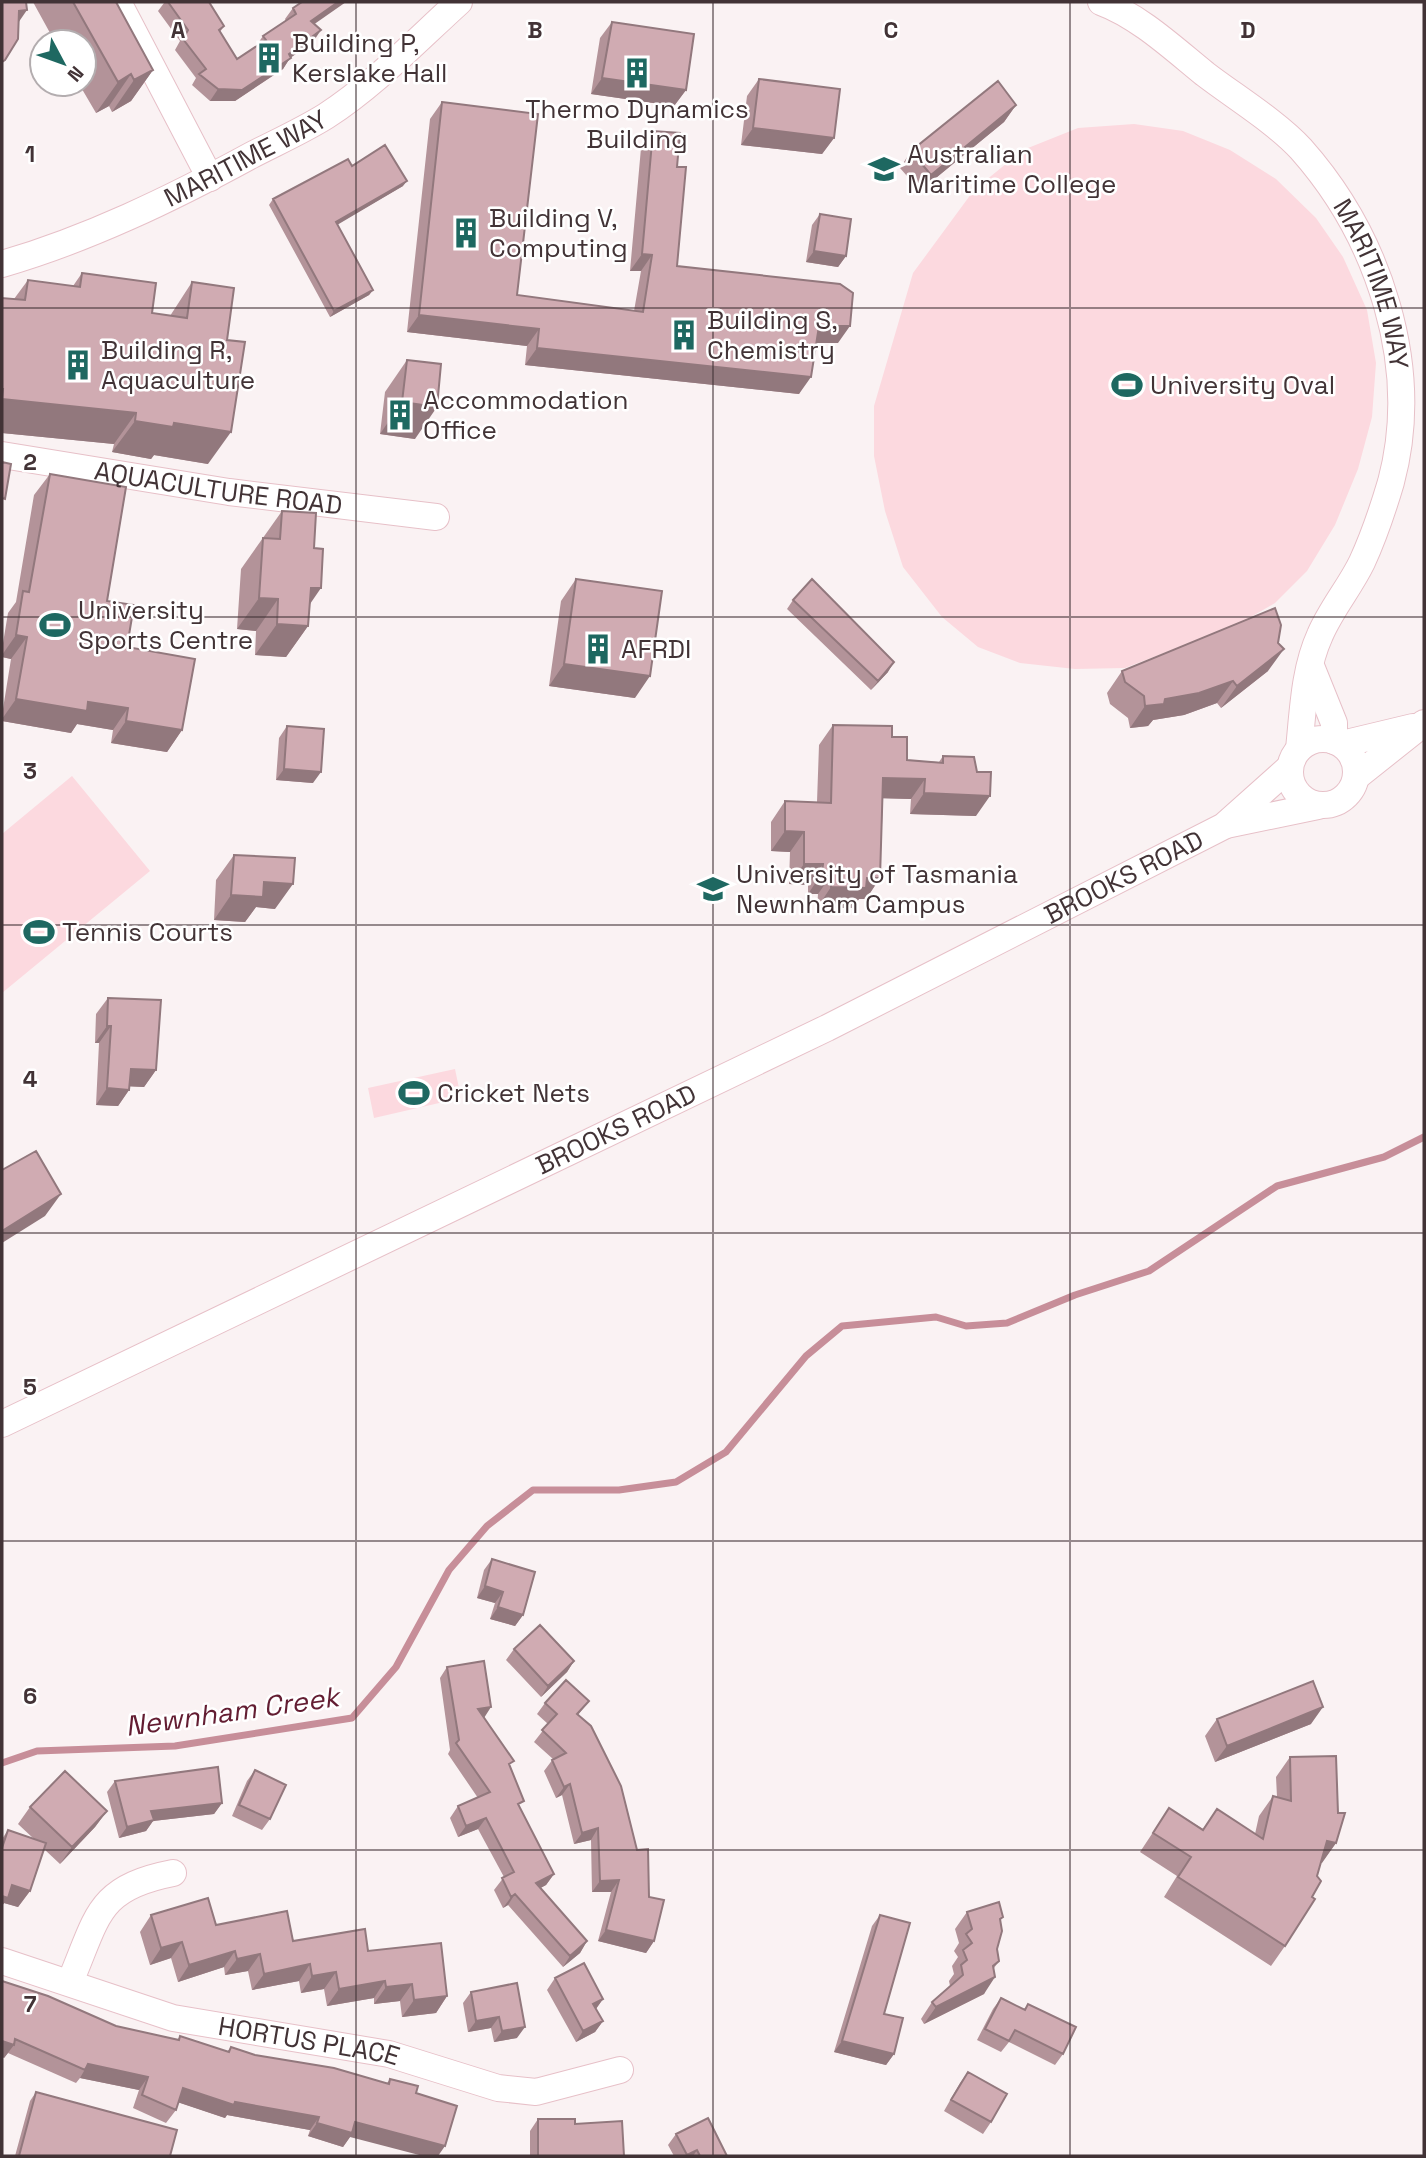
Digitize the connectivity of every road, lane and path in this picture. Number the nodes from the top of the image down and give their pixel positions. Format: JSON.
{"nodes":[{"id":1,"x":118,"y":2,"type":"edge"},
{"id":2,"x":459,"y":2,"type":"edge"},
{"id":3,"x":1101,"y":2,"type":"edge"},
{"id":4,"x":210,"y":178,"type":"junction"},
{"id":5,"x":2,"y":264,"type":"edge"},
{"id":6,"x":2,"y":455,"type":"edge"},
{"id":7,"x":436,"y":517,"type":"dead end"},
{"id":8,"x":1308,"y":671,"type":"junction"},
{"id":9,"x":1421,"y":724,"type":"edge"},
{"id":10,"x":1338,"y":742,"type":"junction"},
{"id":11,"x":1295,"y":758,"type":"junction"},
{"id":12,"x":1356,"y":777,"type":"junction"},
{"id":13,"x":1318,"y":806,"type":"junction"},
{"id":14,"x":1224,"y":826,"type":"junction"},
{"id":15,"x":2,"y":1424,"type":"edge"},
{"id":16,"x":173,"y":1873,"type":"dead end"},
{"id":17,"x":2,"y":1961,"type":"edge"},
{"id":18,"x":70,"y":1982,"type":"junction"},
{"id":19,"x":621,"y":2070,"type":"dead end"}],
"edges":[{"from":1,"to":4,"type":"street"},
{"from":2,"to":4,"type":"street","name":"MARITIME WAY"},
{"from":3,"to":8,"type":"street","name":"MARITIME WAY"},
{"from":4,"to":5,"type":"street","name":"MARITIME WAY"},
{"from":6,"to":7,"type":"street","name":"AQUACULTURE ROAD"},
{"from":8,"to":10,"type":"street"},
{"from":8,"to":11,"type":"street","name":"MARITIME WAY"},
{"from":9,"to":10,"type":"street"},
{"from":9,"to":12,"type":"street"},
{"from":10,"to":11,"type":"street"},
{"from":10,"to":12,"type":"street"},
{"from":11,"to":13,"type":"street"},
{"from":11,"to":14,"type":"street","name":"BROOKS ROAD"},
{"from":12,"to":13,"type":"street"},
{"from":13,"to":14,"type":"street","name":"BROOKS ROAD"},
{"from":14,"to":15,"type":"street","name":"BROOKS ROAD"},
{"from":16,"to":18,"type":"street"},
{"from":17,"to":18,"type":"street","name":"HORTUS PLACE"},
{"from":18,"to":19,"type":"street","name":"HORTUS PLACE"}]}
